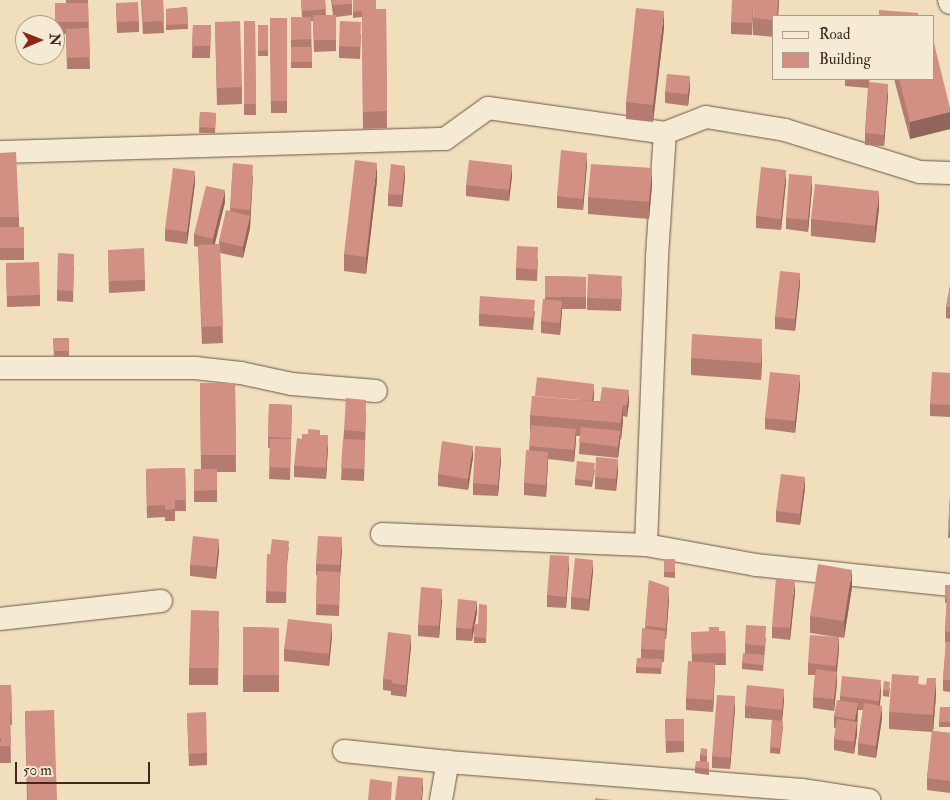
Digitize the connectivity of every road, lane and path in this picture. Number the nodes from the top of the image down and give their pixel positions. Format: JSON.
{"nodes":[{"id":1,"x":665,"y":133,"type":"junction"},
{"id":2,"x":0,"y":152,"type":"edge"},
{"id":3,"x":950,"y":172,"type":"edge"},
{"id":4,"x":0,"y":368,"type":"edge"},
{"id":5,"x":376,"y":391,"type":"dead end"},
{"id":6,"x":382,"y":534,"type":"dead end"},
{"id":7,"x":646,"y":545,"type":"junction"},
{"id":8,"x":950,"y":585,"type":"edge"},
{"id":9,"x":161,"y":600,"type":"dead end"},
{"id":10,"x":0,"y":619,"type":"edge"},
{"id":11,"x":344,"y":751,"type":"dead end"},
{"id":12,"x":448,"y":762,"type":"junction"},
{"id":13,"x":441,"y":800,"type":"edge"},
{"id":14,"x":869,"y":800,"type":"edge"}],
"edges":[{"from":1,"to":2,"type":"street"},
{"from":1,"to":3,"type":"street"},
{"from":1,"to":7,"type":"street"},
{"from":4,"to":5,"type":"street"},
{"from":6,"to":7,"type":"street"},
{"from":7,"to":8,"type":"street"},
{"from":9,"to":10,"type":"street"},
{"from":11,"to":12,"type":"street"},
{"from":12,"to":13,"type":"street"},
{"from":12,"to":14,"type":"street"}]}
